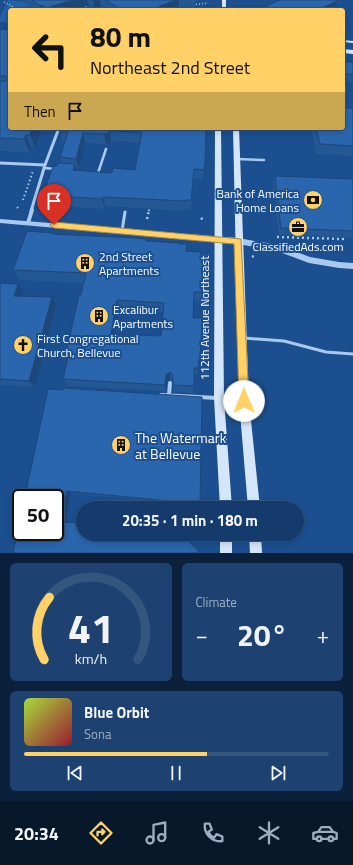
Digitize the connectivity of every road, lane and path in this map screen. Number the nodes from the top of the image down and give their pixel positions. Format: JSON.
{"nodes":[{"id":1,"x":4,"y":2,"type":"dead end"},
{"id":2,"x":208,"y":3,"type":"dead end"},
{"id":3,"x":88,"y":6,"type":"dead end"},
{"id":4,"x":13,"y":8,"type":"edge"},
{"id":5,"x":82,"y":8,"type":"edge"},
{"id":6,"x":195,"y":8,"type":"edge"},
{"id":7,"x":58,"y":130,"type":"edge"},
{"id":8,"x":218,"y":130,"type":"edge"},
{"id":9,"x":236,"y":130,"type":"edge"},
{"id":10,"x":106,"y":149,"type":"dead end"},
{"id":11,"x":236,"y":159,"type":"junction"},
{"id":12,"x":264,"y":160,"type":"dead end"},
{"id":13,"x":0,"y":163,"type":"edge"},
{"id":14,"x":45,"y":167,"type":"junction"},
{"id":15,"x":57,"y":169,"type":"edge"},
{"id":16,"x":33,"y":171,"type":"dead end"},
{"id":17,"x":92,"y":172,"type":"edge"},
{"id":18,"x":22,"y":200,"type":"dead end"},
{"id":19,"x":149,"y":209,"type":"edge"},
{"id":20,"x":125,"y":212,"type":"dead end"},
{"id":21,"x":201,"y":218,"type":"dead end"},
{"id":22,"x":147,"y":219,"type":"dead end"},
{"id":23,"x":204,"y":221,"type":"dead end"},
{"id":24,"x":0,"y":222,"type":"edge"},
{"id":25,"x":28,"y":223,"type":"junction"},
{"id":26,"x":122,"y":231,"type":"junction"},
{"id":27,"x":276,"y":237,"type":"dead end"},
{"id":28,"x":342,"y":238,"type":"edge"},
{"id":29,"x":218,"y":239,"type":"junction"},
{"id":30,"x":238,"y":241,"type":"junction"},
{"id":31,"x":252,"y":256,"type":"dead end"},
{"id":32,"x":256,"y":258,"type":"dead end"},
{"id":33,"x":353,"y":266,"type":"edge"},
{"id":34,"x":243,"y":338,"type":"junction"},
{"id":35,"x":353,"y":354,"type":"edge"},
{"id":36,"x":170,"y":384,"type":"edge"},
{"id":37,"x":154,"y":394,"type":"edge"},
{"id":38,"x":169,"y":395,"type":"junction"},
{"id":39,"x":219,"y":398,"type":"junction"},
{"id":40,"x":226,"y":501,"type":"edge"},
{"id":41,"x":253,"y":501,"type":"edge"},
{"id":42,"x":226,"y":541,"type":"edge"},
{"id":43,"x":255,"y":541,"type":"edge"},
{"id":44,"x":226,"y":553,"type":"edge"},
{"id":45,"x":256,"y":553,"type":"edge"}],
"edges":[{"from":1,"to":4,"type":"path"},
{"from":2,"to":6,"type":"path"},
{"from":3,"to":5,"type":"path"},
{"from":7,"to":14,"type":"street"},
{"from":8,"to":29,"type":"main road","name":"112th Avenue Northeast"},
{"from":9,"to":11,"type":"main road"},
{"from":10,"to":17,"type":"lane"},
{"from":11,"to":12,"type":"lane"},
{"from":11,"to":30,"type":"main road"},
{"from":13,"to":14,"type":"street"},
{"from":14,"to":15,"type":"lane"},
{"from":14,"to":25,"type":"street"},
{"from":16,"to":18,"type":"path"},
{"from":19,"to":22,"type":"path"},
{"from":20,"to":26,"type":"lane"},
{"from":21,"to":23,"type":"path"},
{"from":24,"to":25,"type":"street"},
{"from":25,"to":26,"type":"street"},
{"from":26,"to":29,"type":"street"},
{"from":27,"to":28,"type":"path"},
{"from":29,"to":30,"type":"street"},
{"from":29,"to":39,"type":"main road","name":"112th Avenue Northeast"},
{"from":30,"to":33,"type":"street"},
{"from":30,"to":34,"type":"main road"},
{"from":31,"to":32,"type":"path"},
{"from":34,"to":35,"type":"lane"},
{"from":34,"to":41,"type":"main road"},
{"from":36,"to":38,"type":"lane"},
{"from":37,"to":38,"type":"lane"},
{"from":38,"to":39,"type":"lane"},
{"from":39,"to":40,"type":"main road","name":"112th Avenue Northeast"},
{"from":42,"to":44,"type":"main road"},
{"from":43,"to":45,"type":"main road"}]}
